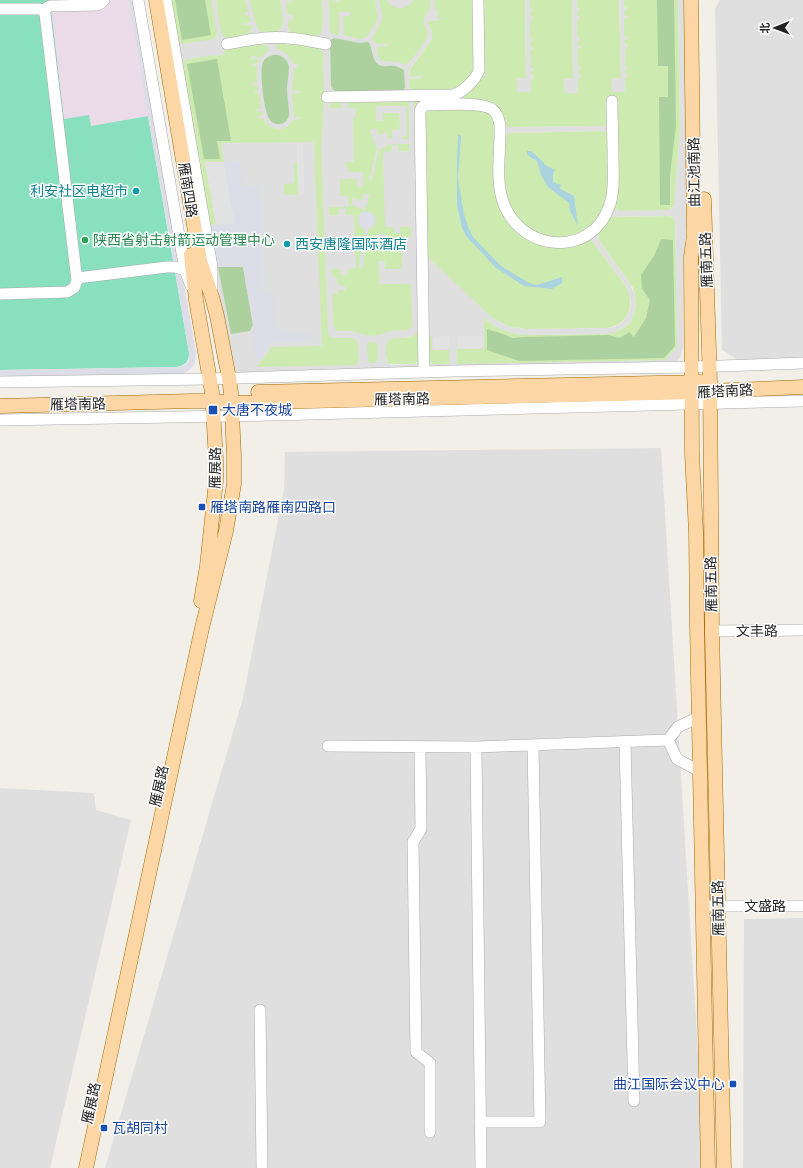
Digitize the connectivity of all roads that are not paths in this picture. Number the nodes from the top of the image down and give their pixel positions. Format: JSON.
{"nodes":[{"id":1,"x":104,"y":0,"type":"edge"},
{"id":2,"x":138,"y":0,"type":"edge"},
{"id":3,"x":147,"y":0,"type":"edge"},
{"id":4,"x":156,"y":0,"type":"edge"},
{"id":5,"x":166,"y":0,"type":"edge"},
{"id":6,"x":478,"y":0,"type":"edge"},
{"id":7,"x":692,"y":0,"type":"edge"},
{"id":8,"x":701,"y":0,"type":"edge"},
{"id":9,"x":0,"y":9,"type":"edge"},
{"id":10,"x":43,"y":10,"type":"junction"},
{"id":11,"x":227,"y":44,"type":"dead end"},
{"id":12,"x":326,"y":44,"type":"dead end"},
{"id":13,"x":327,"y":97,"type":"dead end"},
{"id":14,"x":612,"y":101,"type":"dead end"},
{"id":15,"x":185,"y":270,"type":"junction"},
{"id":16,"x":77,"y":278,"type":"junction"},
{"id":17,"x":0,"y":294,"type":"edge"},
{"id":18,"x":212,"y":297,"type":"junction"},
{"id":19,"x":196,"y":300,"type":"junction"},
{"id":20,"x":803,"y":363,"type":"edge"},
{"id":21,"x":710,"y":366,"type":"junction"},
{"id":22,"x":692,"y":367,"type":"junction"},
{"id":23,"x":456,"y":371,"type":"junction"},
{"id":24,"x":424,"y":372,"type":"junction"},
{"id":25,"x":228,"y":378,"type":"junction"},
{"id":26,"x":803,"y":379,"type":"edge"},
{"id":27,"x":0,"y":382,"type":"edge"},
{"id":28,"x":803,"y":388,"type":"edge"},
{"id":29,"x":211,"y":391,"type":"junction"},
{"id":30,"x":710,"y":392,"type":"junction"},
{"id":31,"x":692,"y":393,"type":"junction"},
{"id":32,"x":0,"y":397,"type":"edge"},
{"id":33,"x":457,"y":398,"type":"junction"},
{"id":34,"x":803,"y":401,"type":"edge"},
{"id":35,"x":231,"y":404,"type":"junction"},
{"id":36,"x":0,"y":406,"type":"edge"},
{"id":37,"x":214,"y":416,"type":"junction"},
{"id":38,"x":0,"y":420,"type":"edge"},
{"id":39,"x":803,"y":630,"type":"edge"},
{"id":40,"x":712,"y":631,"type":"junction"},
{"id":41,"x":699,"y":717,"type":"junction"},
{"id":42,"x":668,"y":740,"type":"junction"},
{"id":43,"x":625,"y":742,"type":"junction"},
{"id":44,"x":533,"y":745,"type":"junction"},
{"id":45,"x":328,"y":746,"type":"dead end"},
{"id":46,"x":420,"y":747,"type":"junction"},
{"id":47,"x":476,"y":747,"type":"junction"},
{"id":48,"x":701,"y":772,"type":"junction"},
{"id":49,"x":704,"y":906,"type":"junction"},
{"id":50,"x":718,"y":906,"type":"junction"},
{"id":51,"x":803,"y":906,"type":"edge"},
{"id":52,"x":260,"y":1010,"type":"dead end"},
{"id":53,"x":634,"y":1101,"type":"dead end"},
{"id":54,"x":480,"y":1122,"type":"junction"},
{"id":55,"x":430,"y":1132,"type":"dead end"},
{"id":56,"x":76,"y":1168,"type":"edge"},
{"id":57,"x":86,"y":1168,"type":"edge"},
{"id":58,"x":262,"y":1168,"type":"edge"},
{"id":59,"x":481,"y":1168,"type":"edge"},
{"id":60,"x":708,"y":1168,"type":"edge"},
{"id":61,"x":724,"y":1168,"type":"edge"}],
"edges":[{"from":1,"to":10,"type":"street"},
{"from":2,"to":15,"type":"street"},
{"from":3,"to":19,"type":"main road","name":"雁南四路"},
{"from":4,"to":18,"type":"main road","name":"雁南四路"},
{"from":5,"to":18,"type":"street"},
{"from":6,"to":13,"type":"street"},
{"from":7,"to":22,"type":"main road","name":"曲江池南路"},
{"from":8,"to":21,"type":"main road","name":"雁南五路"},
{"from":9,"to":10,"type":"street"},
{"from":10,"to":16,"type":"street"},
{"from":11,"to":12,"type":"street"},
{"from":14,"to":24,"type":"street"},
{"from":15,"to":16,"type":"street"},
{"from":15,"to":19,"type":"street"},
{"from":16,"to":17,"type":"street"},
{"from":18,"to":25,"type":"main road","name":"雁南四路"},
{"from":19,"to":29,"type":"main road","name":"雁南四路"},
{"from":20,"to":21,"type":"street"},
{"from":21,"to":22,"type":"street"},
{"from":21,"to":30,"type":"main road","name":"雁南五路"},
{"from":22,"to":23,"type":"street"},
{"from":22,"to":31,"type":"main road","name":"曲江池南路"},
{"from":23,"to":24,"type":"street"},
{"from":23,"to":33,"type":"street"},
{"from":24,"to":25,"type":"street"},
{"from":25,"to":29,"type":"street"},
{"from":25,"to":35,"type":"main road","name":"雁南四路"},
{"from":26,"to":30,"type":"main road","name":"雁塔南路"},
{"from":27,"to":29,"type":"street"},
{"from":28,"to":30,"type":"main road","name":"雁塔南路"},
{"from":29,"to":32,"type":"main road","name":"雁塔南路"},
{"from":29,"to":35,"type":"main road","name":"雁塔南路"},
{"from":29,"to":36,"type":"main road","name":"雁塔南路"},
{"from":29,"to":37,"type":"main road","name":"雁展路"},
{"from":30,"to":31,"type":"main road","name":"雁塔南路"},
{"from":30,"to":34,"type":"street"},
{"from":30,"to":40,"type":"main road","name":"雁南五路"},
{"from":31,"to":33,"type":"main road","name":"雁塔南路"},
{"from":31,"to":33,"type":"street"},
{"from":31,"to":41,"type":"main road","name":"雁南五路"},
{"from":33,"to":35,"type":"main road","name":"雁塔南路"},
{"from":33,"to":35,"type":"street"},
{"from":35,"to":37,"type":"street"},
{"from":35,"to":57,"type":"main road","name":"雁展路"},
{"from":37,"to":38,"type":"street"},
{"from":37,"to":56,"type":"main road","name":"雁展路"},
{"from":39,"to":40,"type":"street","name":"文丰路"},
{"from":40,"to":50,"type":"main road","name":"雁南五路"},
{"from":41,"to":42,"type":"street"},
{"from":41,"to":48,"type":"main road","name":"雁南五路"},
{"from":42,"to":43,"type":"street"},
{"from":42,"to":48,"type":"street"},
{"from":43,"to":44,"type":"street"},
{"from":43,"to":53,"type":"street"},
{"from":44,"to":47,"type":"street"},
{"from":44,"to":54,"type":"street"},
{"from":45,"to":46,"type":"street"},
{"from":46,"to":47,"type":"street"},
{"from":46,"to":55,"type":"street"},
{"from":47,"to":54,"type":"street"},
{"from":48,"to":49,"type":"main road","name":"雁南五路"},
{"from":49,"to":50,"type":"street","name":"文盛路"},
{"from":49,"to":60,"type":"main road","name":"雁南五路"},
{"from":50,"to":51,"type":"street","name":"文盛路"},
{"from":50,"to":61,"type":"main road","name":"雁南五路"},
{"from":52,"to":58,"type":"street"},
{"from":54,"to":59,"type":"street"}]}
